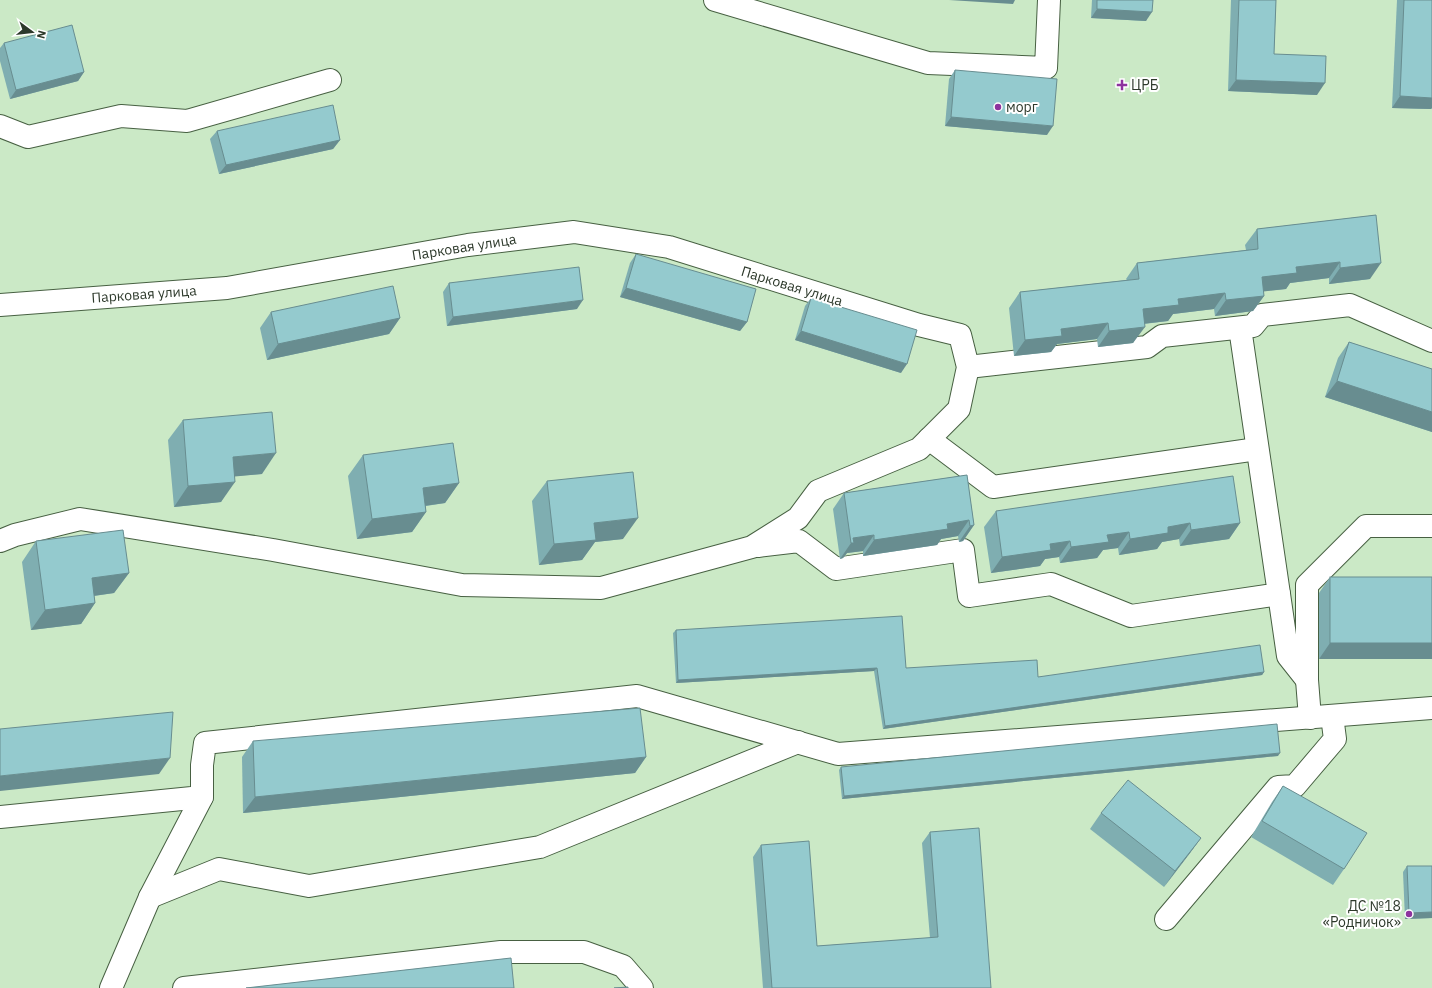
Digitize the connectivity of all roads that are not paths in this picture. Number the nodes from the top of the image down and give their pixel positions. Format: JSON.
{"nodes":[{"id":1,"x":715,"y":0,"type":"edge"},
{"id":2,"x":1049,"y":0,"type":"edge"},
{"id":3,"x":330,"y":80,"type":"dead end"},
{"id":4,"x":0,"y":126,"type":"edge"},
{"id":5,"x":0,"y":305,"type":"edge"},
{"id":6,"x":1240,"y":328,"type":"junction"},
{"id":7,"x":1432,"y":341,"type":"edge"},
{"id":8,"x":968,"y":367,"type":"junction"},
{"id":9,"x":929,"y":439,"type":"junction"},
{"id":10,"x":1257,"y":448,"type":"junction"},
{"id":11,"x":1432,"y":526,"type":"edge"},
{"id":12,"x":0,"y":542,"type":"edge"},
{"id":13,"x":752,"y":547,"type":"junction"},
{"id":14,"x":1278,"y":594,"type":"junction"},
{"id":15,"x":1307,"y":680,"type":"junction"},
{"id":16,"x":1432,"y":708,"type":"edge"},
{"id":17,"x":1332,"y":716,"type":"junction"},
{"id":18,"x":1310,"y":718,"type":"junction"},
{"id":19,"x":798,"y":742,"type":"junction"},
{"id":20,"x":202,"y":796,"type":"junction"},
{"id":21,"x":0,"y":817,"type":"edge"},
{"id":22,"x":150,"y":897,"type":"junction"},
{"id":23,"x":1166,"y":919,"type":"dead end"},
{"id":24,"x":111,"y":988,"type":"edge"},
{"id":25,"x":184,"y":988,"type":"edge"},
{"id":26,"x":642,"y":988,"type":"edge"}],
"edges":[{"from":1,"to":2,"type":"street"},
{"from":3,"to":4,"type":"street"},
{"from":5,"to":8,"type":"street","name":"Парковая улица"},
{"from":6,"to":7,"type":"street"},
{"from":6,"to":8,"type":"street"},
{"from":6,"to":10,"type":"street"},
{"from":8,"to":9,"type":"street"},
{"from":9,"to":10,"type":"street"},
{"from":9,"to":13,"type":"street"},
{"from":10,"to":14,"type":"street"},
{"from":11,"to":15,"type":"street"},
{"from":12,"to":13,"type":"street"},
{"from":13,"to":14,"type":"street"},
{"from":14,"to":15,"type":"street"},
{"from":15,"to":18,"type":"street"},
{"from":16,"to":17,"type":"street"},
{"from":17,"to":18,"type":"street"},
{"from":17,"to":23,"type":"street"},
{"from":18,"to":19,"type":"street"},
{"from":19,"to":20,"type":"street"},
{"from":19,"to":22,"type":"street"},
{"from":20,"to":21,"type":"street"},
{"from":20,"to":22,"type":"street"},
{"from":22,"to":24,"type":"street"},
{"from":25,"to":26,"type":"street"}]}
